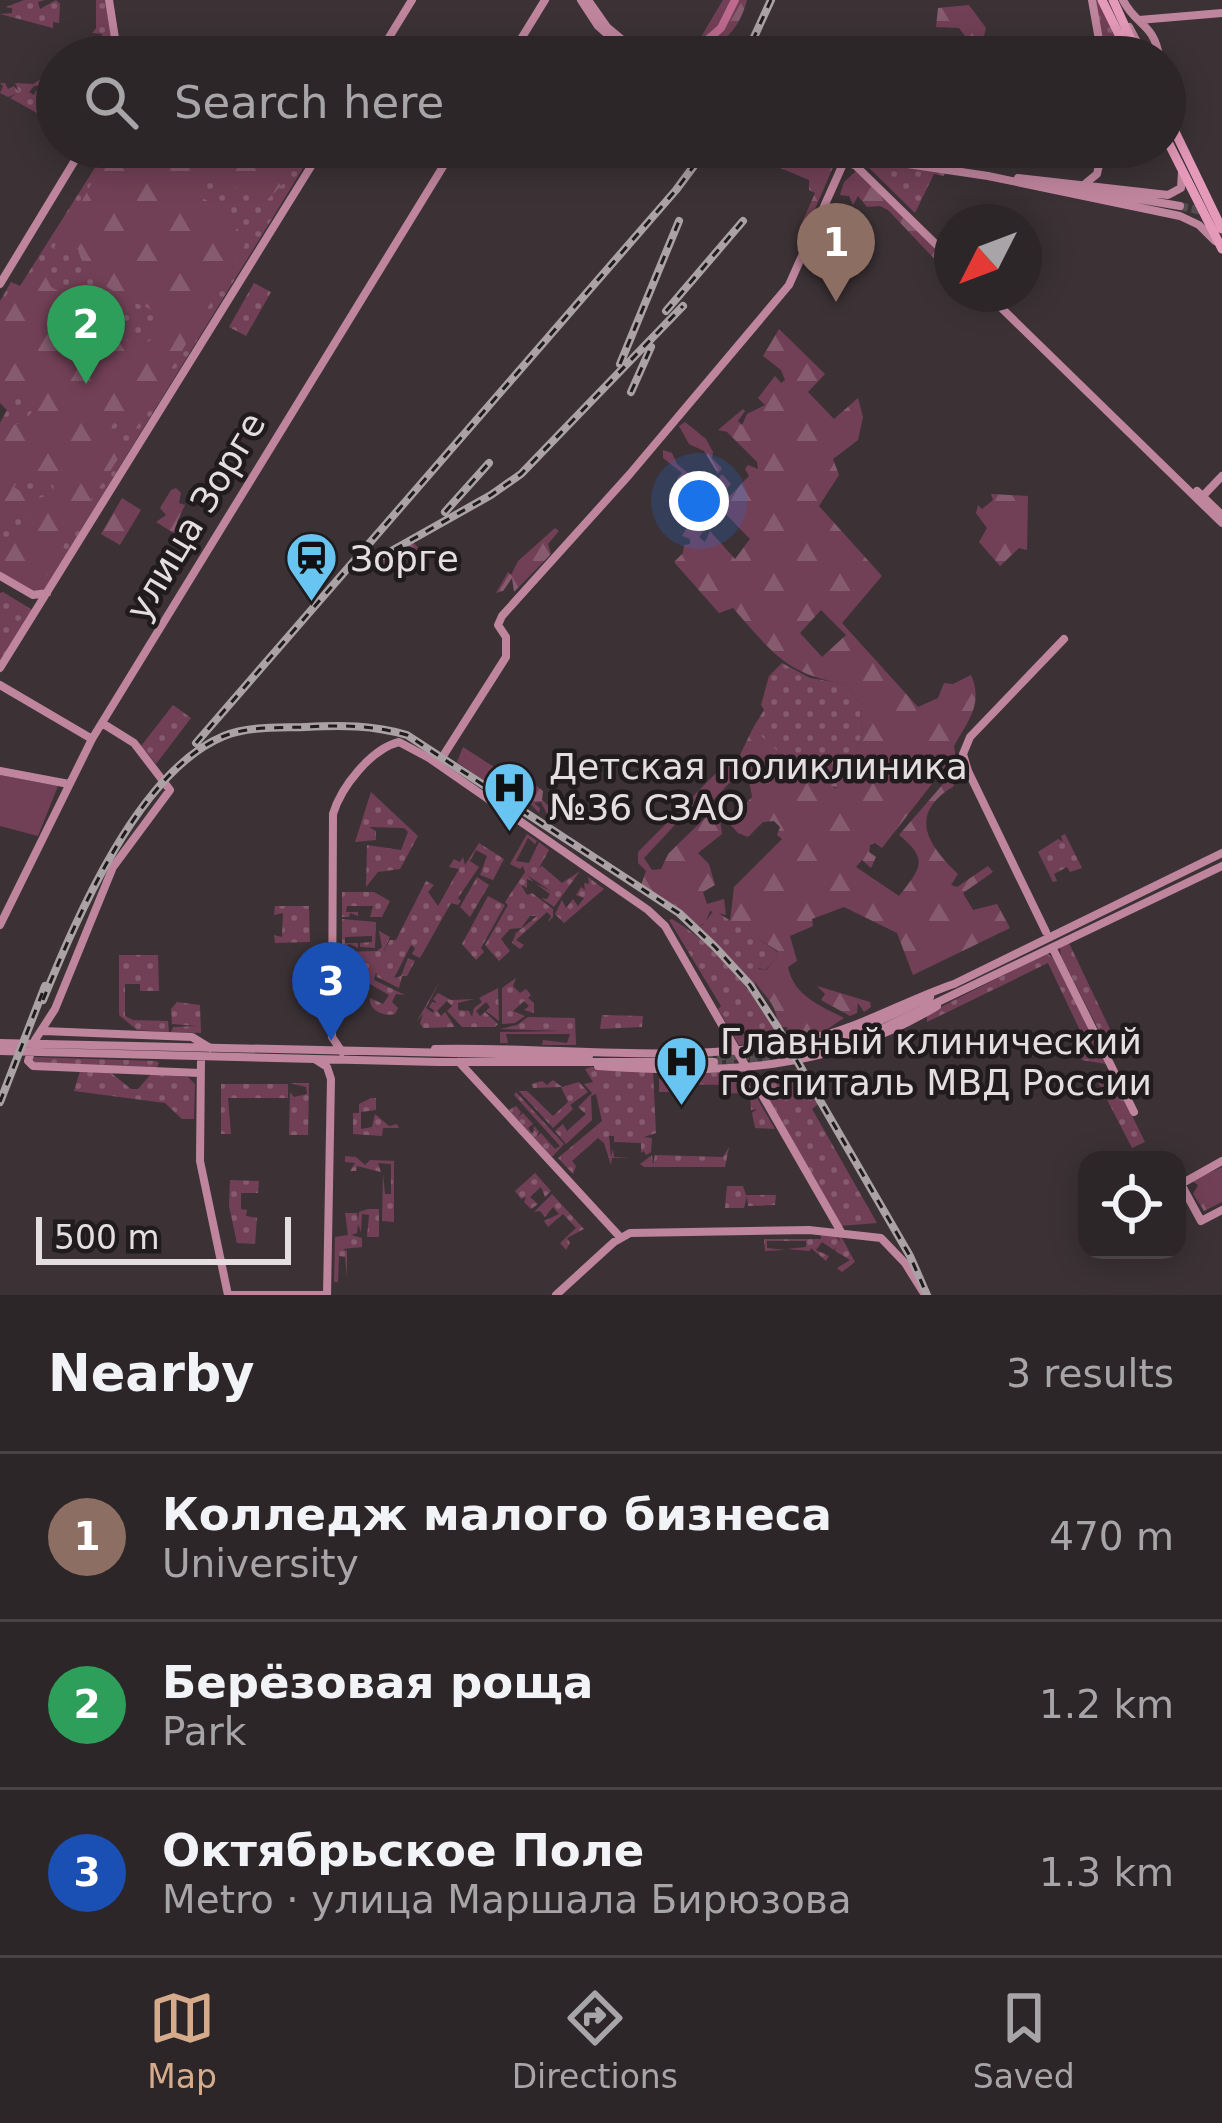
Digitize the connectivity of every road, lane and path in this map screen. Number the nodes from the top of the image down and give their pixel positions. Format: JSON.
{"nodes":[{"id":1,"x":109,"y":0,"type":"edge"},
{"id":2,"x":412,"y":0,"type":"edge"},
{"id":3,"x":545,"y":0,"type":"edge"},
{"id":4,"x":585,"y":0,"type":"edge"},
{"id":5,"x":1108,"y":1,"type":"edge"},
{"id":6,"x":1222,"y":13,"type":"edge"},
{"id":7,"x":1139,"y":20,"type":"junction"},
{"id":8,"x":1155,"y":21,"type":"junction"},
{"id":9,"x":1152,"y":34,"type":"joint"},
{"id":10,"x":115,"y":36,"type":"edge"},
{"id":11,"x":390,"y":36,"type":"edge"},
{"id":12,"x":523,"y":36,"type":"edge"},
{"id":13,"x":609,"y":36,"type":"edge"},
{"id":14,"x":616,"y":36,"type":"edge"},
{"id":15,"x":1104,"y":36,"type":"edge"},
{"id":16,"x":1127,"y":36,"type":"edge"},
{"id":17,"x":1186,"y":154,"type":"edge"},
{"id":18,"x":69,"y":168,"type":"edge"},
{"id":19,"x":309,"y":168,"type":"edge"},
{"id":20,"x":441,"y":168,"type":"edge"},
{"id":21,"x":849,"y":168,"type":"edge"},
{"id":22,"x":860,"y":168,"type":"edge"},
{"id":23,"x":860,"y":168,"type":"edge"},
{"id":24,"x":916,"y":168,"type":"edge"},
{"id":25,"x":1098,"y":168,"type":"edge"},
{"id":26,"x":1180,"y":168,"type":"edge"},
{"id":27,"x":1181,"y":168,"type":"edge"},
{"id":28,"x":1097,"y":174,"type":"junction"},
{"id":29,"x":988,"y":176,"type":"junction"},
{"id":30,"x":1004,"y":177,"type":"junction"},
{"id":31,"x":1085,"y":184,"type":"junction"},
{"id":32,"x":1105,"y":187,"type":"junction"},
{"id":33,"x":1172,"y":194,"type":"junction"},
{"id":34,"x":1180,"y":206,"type":"tunnel mouth"},
{"id":35,"x":1173,"y":214,"type":"junction"},
{"id":36,"x":1222,"y":229,"type":"edge"},
{"id":37,"x":934,"y":240,"type":"edge"},
{"id":38,"x":934,"y":240,"type":"edge"},
{"id":39,"x":1222,"y":250,"type":"edge"},
{"id":40,"x":0,"y":284,"type":"edge"},
{"id":41,"x":1009,"y":312,"type":"edge"},
{"id":42,"x":1222,"y":476,"type":"edge"},
{"id":43,"x":1200,"y":498,"type":"junction"},
{"id":44,"x":1222,"y":519,"type":"edge"},
{"id":45,"x":3,"y":579,"type":"edge"},
{"id":46,"x":48,"y":593,"type":"junction"},
{"id":47,"x":33,"y":595,"type":"junction"},
{"id":48,"x":37,"y":613,"type":"junction"},
{"id":49,"x":1064,"y":639,"type":"dead end"},
{"id":50,"x":0,"y":668,"type":"edge"},
{"id":51,"x":0,"y":685,"type":"edge"},
{"id":52,"x":102,"y":723,"type":"junction"},
{"id":53,"x":92,"y":739,"type":"junction"},
{"id":54,"x":438,"y":764,"type":"junction"},
{"id":55,"x":0,"y":771,"type":"edge"},
{"id":56,"x":69,"y":784,"type":"junction"},
{"id":57,"x":1222,"y":853,"type":"edge"},
{"id":58,"x":1222,"y":866,"type":"edge"},
{"id":59,"x":0,"y":925,"type":"edge"},
{"id":60,"x":1050,"y":942,"type":"junction"},
{"id":61,"x":956,"y":988,"type":"junction"},
{"id":62,"x":55,"y":1009,"type":"junction"},
{"id":63,"x":42,"y":1031,"type":"junction"},
{"id":64,"x":59,"y":1031,"type":"junction"},
{"id":65,"x":158,"y":1035,"type":"junction"},
{"id":66,"x":332,"y":1037,"type":"junction"},
{"id":67,"x":730,"y":1037,"type":"junction"},
{"id":68,"x":776,"y":1045,"type":"junction"},
{"id":69,"x":0,"y":1047,"type":"edge"},
{"id":70,"x":212,"y":1050,"type":"junction"},
{"id":71,"x":736,"y":1050,"type":"junction"},
{"id":72,"x":806,"y":1050,"type":"junction"},
{"id":73,"x":155,"y":1052,"type":"junction"},
{"id":74,"x":398,"y":1053,"type":"junction"},
{"id":75,"x":318,"y":1055,"type":"junction"},
{"id":76,"x":345,"y":1056,"type":"junction"},
{"id":77,"x":201,"y":1058,"type":"junction"},
{"id":78,"x":717,"y":1058,"type":"junction"},
{"id":79,"x":586,"y":1059,"type":"junction"},
{"id":80,"x":459,"y":1062,"type":"junction"},
{"id":81,"x":481,"y":1062,"type":"junction"},
{"id":82,"x":779,"y":1066,"type":"junction"},
{"id":83,"x":763,"y":1067,"type":"junction"},
{"id":84,"x":747,"y":1068,"type":"junction"},
{"id":85,"x":156,"y":1071,"type":"junction"},
{"id":86,"x":200,"y":1073,"type":"junction"},
{"id":87,"x":474,"y":1075,"type":"junction"},
{"id":88,"x":331,"y":1079,"type":"junction"},
{"id":89,"x":754,"y":1082,"type":"junction"},
{"id":90,"x":1134,"y":1112,"type":"dead end"},
{"id":91,"x":1222,"y":1161,"type":"edge"},
{"id":92,"x":1222,"y":1210,"type":"edge"},
{"id":93,"x":841,"y":1232,"type":"junction"},
{"id":94,"x":620,"y":1237,"type":"junction"},
{"id":95,"x":228,"y":1295,"type":"edge"},
{"id":96,"x":327,"y":1295,"type":"edge"},
{"id":97,"x":556,"y":1295,"type":"edge"},
{"id":98,"x":925,"y":1295,"type":"edge"}],
"edges":[{"from":1,"to":10,"type":"street"},
{"from":2,"to":11,"type":"street"},
{"from":3,"to":12,"type":"street"},
{"from":4,"to":13,"type":"street"},
{"from":4,"to":14,"type":"street"},
{"from":5,"to":7,"type":"street"},
{"from":5,"to":15,"type":"street"},
{"from":5,"to":16,"type":"main road"},
{"from":6,"to":8,"type":"street"},
{"from":7,"to":8,"type":"street"},
{"from":7,"to":9,"type":"street"},
{"from":8,"to":9,"type":"street"},
{"from":17,"to":36,"type":"main road"},
{"from":18,"to":40,"type":"street"},
{"from":19,"to":46,"type":"street"},
{"from":20,"to":52,"type":"street","name":"улица Зорге"},
{"from":21,"to":54,"type":"street"},
{"from":22,"to":37,"type":"street"},
{"from":23,"to":38,"type":"street"},
{"from":24,"to":29,"type":"street"},
{"from":25,"to":28,"type":"street"},
{"from":26,"to":33,"type":"street"},
{"from":27,"to":39,"type":"main road"},
{"from":28,"to":31,"type":"street"},
{"from":28,"to":32,"type":"street"},
{"from":29,"to":30,"type":"street"},
{"from":29,"to":35,"type":"street"},
{"from":30,"to":31,"type":"street"},
{"from":30,"to":34,"type":"street"},
{"from":31,"to":32,"type":"street"},
{"from":32,"to":33,"type":"street"},
{"from":33,"to":35,"type":"street"},
{"from":35,"to":39,"type":"street"},
{"from":41,"to":43,"type":"street"},
{"from":42,"to":43,"type":"street"},
{"from":43,"to":44,"type":"street"},
{"from":45,"to":47,"type":"street"},
{"from":46,"to":47,"type":"street"},
{"from":46,"to":48,"type":"street"},
{"from":47,"to":48,"type":"street"},
{"from":48,"to":50,"type":"street"},
{"from":49,"to":60,"type":"street"},
{"from":51,"to":53,"type":"street"},
{"from":52,"to":53,"type":"street","name":"улица Зорге"},
{"from":52,"to":62,"type":"street"},
{"from":53,"to":56,"type":"street","name":"улица Зорге"},
{"from":54,"to":66,"type":"street"},
{"from":54,"to":67,"type":"street"},
{"from":55,"to":56,"type":"street"},
{"from":56,"to":59,"type":"street","name":"улица Зорге"},
{"from":57,"to":60,"type":"street"},
{"from":58,"to":60,"type":"street"},
{"from":60,"to":61,"type":"street"},
{"from":60,"to":90,"type":"street"},
{"from":61,"to":72,"type":"street"},
{"from":61,"to":72,"type":"street"},
{"from":62,"to":63,"type":"street"},
{"from":62,"to":64,"type":"street"},
{"from":63,"to":64,"type":"street"},
{"from":63,"to":85,"type":"street"},
{"from":64,"to":65,"type":"street"},
{"from":65,"to":70,"type":"street"},
{"from":65,"to":73,"type":"street"},
{"from":66,"to":75,"type":"street"},
{"from":66,"to":76,"type":"street"},
{"from":67,"to":71,"type":"street"},
{"from":67,"to":78,"type":"street"},
{"from":68,"to":71,"type":"street"},
{"from":68,"to":72,"type":"street"},
{"from":68,"to":82,"type":"street"},
{"from":69,"to":73,"type":"street"},
{"from":70,"to":73,"type":"street"},
{"from":70,"to":75,"type":"street"},
{"from":71,"to":78,"type":"street"},
{"from":71,"to":84,"type":"street"},
{"from":72,"to":82,"type":"street"},
{"from":73,"to":77,"type":"street"},
{"from":73,"to":85,"type":"street"},
{"from":74,"to":76,"type":"street"},
{"from":74,"to":78,"type":"street"},
{"from":74,"to":79,"type":"street"},
{"from":75,"to":76,"type":"street"},
{"from":75,"to":77,"type":"street"},
{"from":75,"to":88,"type":"street"},
{"from":76,"to":80,"type":"street"},
{"from":76,"to":88,"type":"street"},
{"from":77,"to":86,"type":"street"},
{"from":78,"to":79,"type":"street"},
{"from":78,"to":84,"type":"street"},
{"from":79,"to":81,"type":"street"},
{"from":80,"to":81,"type":"street"},
{"from":80,"to":87,"type":"street"},
{"from":81,"to":87,"type":"street"},
{"from":82,"to":83,"type":"street"},
{"from":83,"to":84,"type":"street"},
{"from":83,"to":89,"type":"street"},
{"from":84,"to":89,"type":"street"},
{"from":85,"to":86,"type":"street"},
{"from":86,"to":95,"type":"street"},
{"from":87,"to":94,"type":"street"},
{"from":88,"to":96,"type":"street"},
{"from":89,"to":93,"type":"street"},
{"from":91,"to":92,"type":"street"},
{"from":93,"to":94,"type":"street"},
{"from":93,"to":98,"type":"street"},
{"from":94,"to":97,"type":"street"},
{"from":95,"to":96,"type":"street"}]}
